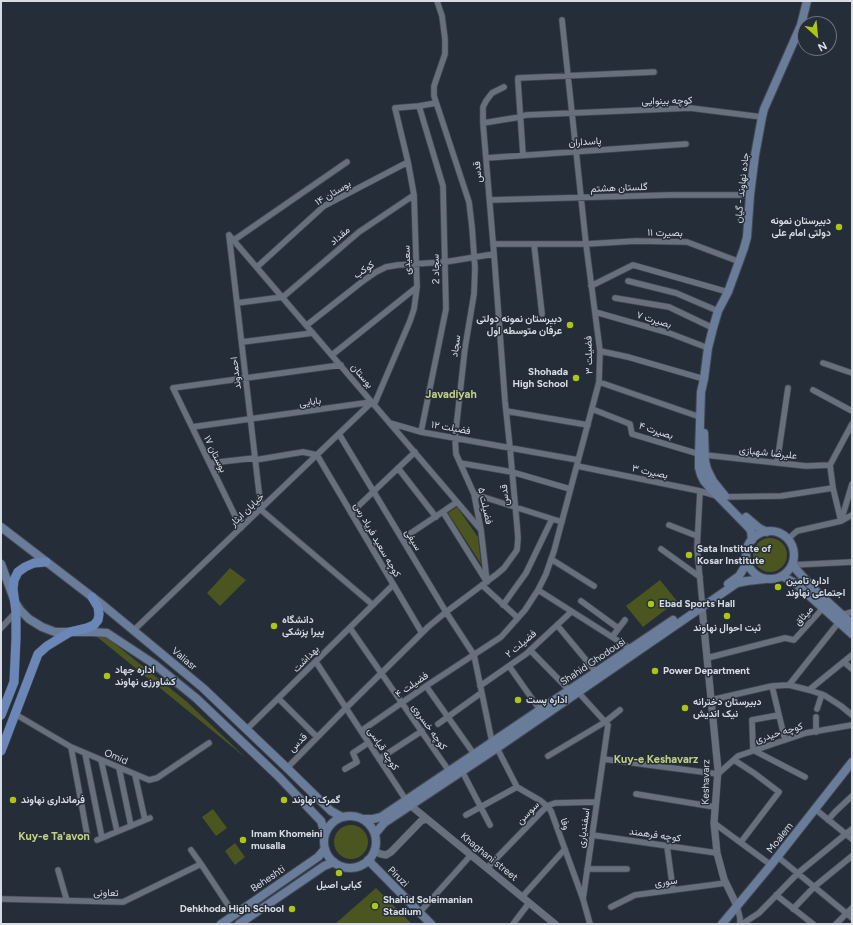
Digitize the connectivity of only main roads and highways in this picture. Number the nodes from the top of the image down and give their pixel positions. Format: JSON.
{"nodes":[{"id":1,"x":808,"y":1,"type":"edge"},
{"id":2,"x":704,"y":379,"type":"junction"},
{"id":3,"x":702,"y":455,"type":"junction"},
{"id":4,"x":723,"y":497,"type":"junction"},
{"id":5,"x":1,"y":527,"type":"edge"},
{"id":6,"x":767,"y":532,"type":"junction"},
{"id":7,"x":752,"y":540,"type":"junction"},
{"id":8,"x":46,"y":562,"type":"junction"},
{"id":9,"x":747,"y":563,"type":"junction"},
{"id":10,"x":1,"y":564,"type":"edge"},
{"id":11,"x":792,"y":565,"type":"junction"},
{"id":12,"x":782,"y":576,"type":"junction"},
{"id":13,"x":765,"y":579,"type":"junction"},
{"id":14,"x":92,"y":597,"type":"junction"},
{"id":15,"x":14,"y":602,"type":"junction"},
{"id":16,"x":702,"y":604,"type":"junction"},
{"id":17,"x":840,"y":618,"type":"junction"},
{"id":18,"x":852,"y":624,"type":"edge"},
{"id":19,"x":70,"y":632,"type":"junction"},
{"id":20,"x":852,"y":634,"type":"edge"},
{"id":21,"x":203,"y":688,"type":"junction"},
{"id":22,"x":196,"y":698,"type":"junction"},
{"id":23,"x":1,"y":715,"type":"edge"},
{"id":24,"x":494,"y":745,"type":"junction"},
{"id":25,"x":1,"y":751,"type":"edge"},
{"id":26,"x":852,"y":762,"type":"edge"},
{"id":27,"x":408,"y":803,"type":"junction"},
{"id":28,"x":342,"y":817,"type":"junction"},
{"id":29,"x":363,"y":819,"type":"junction"},
{"id":30,"x":325,"y":834,"type":"junction"},
{"id":31,"x":375,"y":834,"type":"junction"},
{"id":32,"x":325,"y":850,"type":"junction"},
{"id":33,"x":368,"y":860,"type":"junction"},
{"id":34,"x":334,"y":862,"type":"junction"},
{"id":35,"x":221,"y":924,"type":"edge"},
{"id":36,"x":239,"y":924,"type":"edge"},
{"id":37,"x":431,"y":924,"type":"edge"},
{"id":38,"x":722,"y":924,"type":"edge"}],
"edges":[{"from":1,"to":2,"type":"main road","name":"جاده نهاوند - گیان"},
{"from":2,"to":3,"type":"main road","name":"جاده نهاوند - گیان"},
{"from":2,"to":3,"type":"main road","name":"جاده نهاوند - گیان"},
{"from":3,"to":4,"type":"main road","name":"جاده نهاوند - گیان"},
{"from":4,"to":6,"type":"main road","name":"جاده نهاوند - گیان"},
{"from":4,"to":7,"type":"main road","name":"جاده نهاوند - گیان"},
{"from":5,"to":8,"type":"main road","name":"Valiasr"},
{"from":6,"to":7,"type":"main road"},
{"from":6,"to":11,"type":"main road"},
{"from":7,"to":9,"type":"main road"},
{"from":8,"to":14,"type":"main road","name":"Valiasr"},
{"from":8,"to":15,"type":"main road"},
{"from":9,"to":13,"type":"main road"},
{"from":9,"to":16,"type":"main road","name":"Shahid Ghodousi"},
{"from":10,"to":15,"type":"main road"},
{"from":11,"to":12,"type":"main road"},
{"from":11,"to":17,"type":"main road"},
{"from":12,"to":13,"type":"main road"},
{"from":12,"to":17,"type":"main road"},
{"from":13,"to":16,"type":"main road","name":"Shahid Ghodousi"},
{"from":14,"to":19,"type":"main road"},
{"from":14,"to":21,"type":"main road","name":"Valiasr"},
{"from":15,"to":19,"type":"main road"},
{"from":15,"to":23,"type":"main road"},
{"from":16,"to":24,"type":"main road","name":"Shahid Ghodousi"},
{"from":16,"to":24,"type":"main road","name":"Shahid Ghodousi"},
{"from":17,"to":18,"type":"main road"},
{"from":17,"to":20,"type":"main road"},
{"from":19,"to":22,"type":"main road"},
{"from":19,"to":25,"type":"main road"},
{"from":21,"to":22,"type":"main road"},
{"from":21,"to":28,"type":"main road","name":"Valiasr"},
{"from":22,"to":30,"type":"main road"},
{"from":24,"to":27,"type":"main road","name":"Shahid Ghodousi"},
{"from":24,"to":27,"type":"main road","name":"Shahid Ghodousi"},
{"from":26,"to":38,"type":"main road","name":"Moalem"},
{"from":27,"to":29,"type":"main road","name":"Shahid Ghodousi"},
{"from":27,"to":31,"type":"main road"},
{"from":28,"to":29,"type":"main road"},
{"from":28,"to":30,"type":"main road"},
{"from":29,"to":31,"type":"main road"},
{"from":30,"to":32,"type":"main road"},
{"from":31,"to":33,"type":"main road"},
{"from":32,"to":34,"type":"main road"},
{"from":32,"to":35,"type":"main road","name":"Beheshti"},
{"from":33,"to":34,"type":"main road"},
{"from":33,"to":37,"type":"main road","name":"Piruzi"},
{"from":34,"to":36,"type":"main road","name":"Beheshti"}]}
